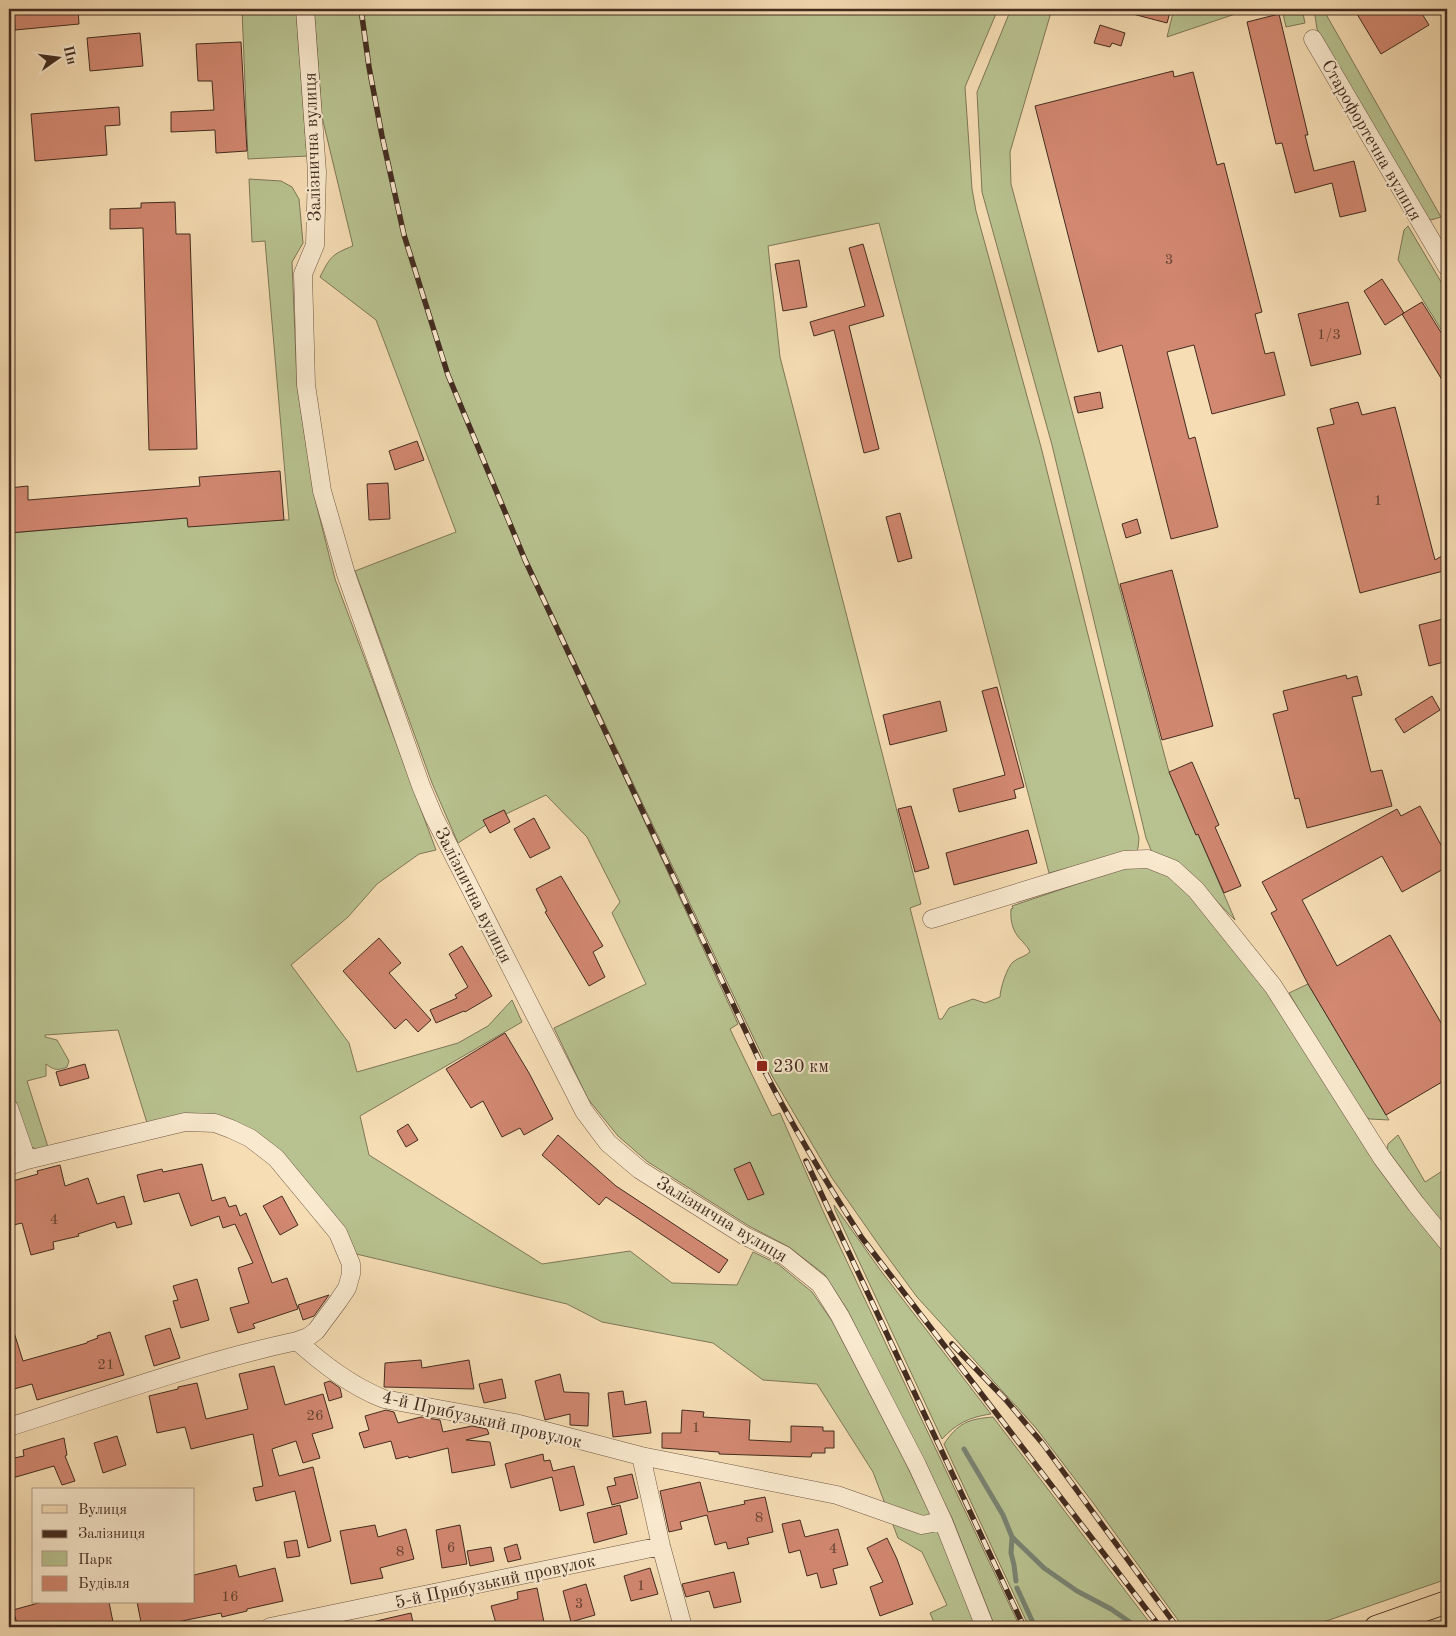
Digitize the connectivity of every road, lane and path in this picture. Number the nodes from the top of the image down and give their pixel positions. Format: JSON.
{"nodes":[{"id":1,"x":305,"y":9,"type":"edge"},
{"id":2,"x":1313,"y":39,"type":"dead end"},
{"id":3,"x":1447,"y":267,"type":"edge"},
{"id":4,"x":932,"y":919,"type":"dead end"},
{"id":5,"x":9,"y":1108,"type":"edge"},
{"id":6,"x":27,"y":1160,"type":"junction"},
{"id":7,"x":9,"y":1166,"type":"edge"},
{"id":8,"x":1447,"y":1242,"type":"edge"},
{"id":9,"x":296,"y":1341,"type":"junction"},
{"id":10,"x":9,"y":1427,"type":"edge"},
{"id":11,"x":641,"y":1456,"type":"junction"},
{"id":12,"x":944,"y":1521,"type":"junction"},
{"id":13,"x":661,"y":1546,"type":"junction"},
{"id":14,"x":1447,"y":1602,"type":"edge"},
{"id":15,"x":270,"y":1627,"type":"edge"},
{"id":16,"x":683,"y":1627,"type":"edge"},
{"id":17,"x":984,"y":1627,"type":"edge"},
{"id":18,"x":1376,"y":1627,"type":"edge"}],
"edges":[{"from":1,"to":12,"type":"street","name":"Залізнична вулиця"},
{"from":2,"to":3,"type":"street","name":"Старофортечна вулиця"},
{"from":4,"to":8,"type":"street"},
{"from":5,"to":6,"type":"street"},
{"from":6,"to":7,"type":"street"},
{"from":6,"to":9,"type":"street"},
{"from":9,"to":10,"type":"street"},
{"from":9,"to":11,"type":"street","name":"4-й Прибузький провулок"},
{"from":11,"to":12,"type":"street","name":"4-й Прибузький провулок"},
{"from":11,"to":13,"type":"street"},
{"from":12,"to":17,"type":"street","name":"Залізнична вулиця"},
{"from":13,"to":15,"type":"street","name":"5-й Прибузький провулок"},
{"from":13,"to":16,"type":"street"},
{"from":14,"to":18,"type":"main road"}]}
